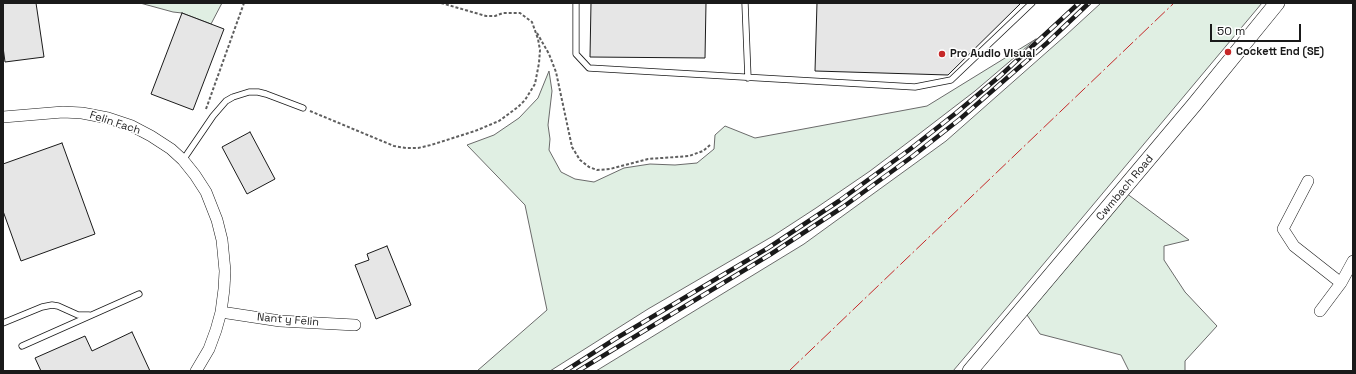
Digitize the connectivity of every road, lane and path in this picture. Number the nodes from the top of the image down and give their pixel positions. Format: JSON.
{"nodes":[{"id":1,"x":244,"y":3,"type":"edge"},
{"id":2,"x":441,"y":3,"type":"edge"},
{"id":3,"x":576,"y":3,"type":"edge"},
{"id":4,"x":746,"y":3,"type":"edge"},
{"id":5,"x":1032,"y":3,"type":"edge"},
{"id":6,"x":1277,"y":3,"type":"edge"},
{"id":7,"x":536,"y":30,"type":"junction"},
{"id":8,"x":748,"y":78,"type":"junction"},
{"id":9,"x":303,"y":108,"type":"joint"},
{"id":10,"x":205,"y":114,"type":"dead end"},
{"id":11,"x":3,"y":117,"type":"edge"},
{"id":12,"x":710,"y":145,"type":"dead end"},
{"id":13,"x":183,"y":160,"type":"junction"},
{"id":14,"x":1308,"y":180,"type":"dead end"},
{"id":15,"x":1353,"y":261,"type":"edge"},
{"id":16,"x":1341,"y":283,"type":"junction"},
{"id":17,"x":139,"y":294,"type":"dead end"},
{"id":18,"x":1320,"y":311,"type":"dead end"},
{"id":19,"x":221,"y":312,"type":"junction"},
{"id":20,"x":93,"y":314,"type":"junction"},
{"id":21,"x":3,"y":323,"type":"edge"},
{"id":22,"x":355,"y":325,"type":"dead end"},
{"id":23,"x":22,"y":346,"type":"dead end"},
{"id":24,"x":196,"y":371,"type":"edge"},
{"id":25,"x":970,"y":371,"type":"edge"}],
"edges":[{"from":1,"to":10,"type":"path"},
{"from":2,"to":7,"type":"path"},
{"from":3,"to":8,"type":"lane"},
{"from":4,"to":8,"type":"lane"},
{"from":5,"to":8,"type":"lane"},
{"from":6,"to":25,"type":"main road","name":"Cwmbach Road"},
{"from":7,"to":9,"type":"path"},
{"from":7,"to":12,"type":"path"},
{"from":9,"to":13,"type":"lane"},
{"from":11,"to":13,"type":"street","name":"Felin Fach"},
{"from":13,"to":19,"type":"street","name":"Felin Fach"},
{"from":14,"to":16,"type":"street"},
{"from":15,"to":16,"type":"street"},
{"from":16,"to":18,"type":"street"},
{"from":17,"to":20,"type":"lane"},
{"from":19,"to":22,"type":"street","name":"Nant y Felin"},
{"from":19,"to":24,"type":"street","name":"Felin Fach"},
{"from":20,"to":21,"type":"lane"},
{"from":20,"to":23,"type":"lane"}]}
